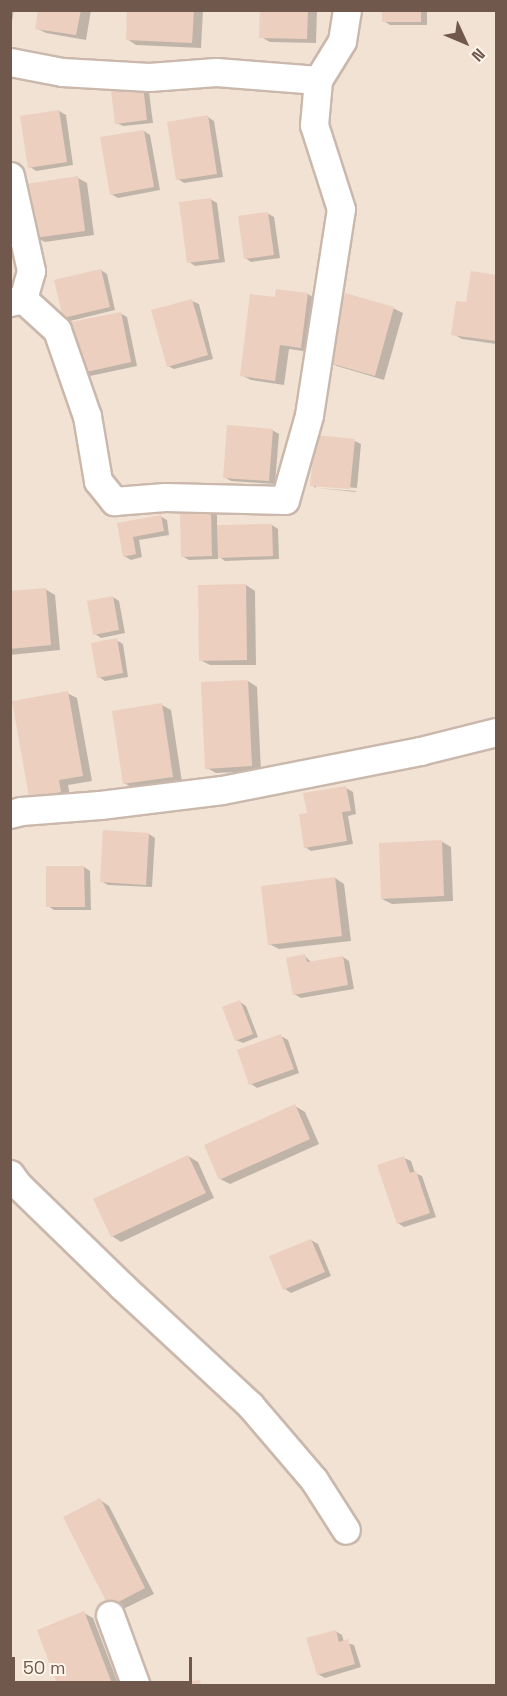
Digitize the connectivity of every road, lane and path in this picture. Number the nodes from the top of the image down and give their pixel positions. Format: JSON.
{"nodes":[{"id":1,"x":347,"y":10,"type":"edge"},
{"id":2,"x":10,"y":62,"type":"edge"},
{"id":3,"x":318,"y":80,"type":"junction"},
{"id":4,"x":10,"y":176,"type":"edge"},
{"id":5,"x":17,"y":301,"type":"edge"},
{"id":6,"x":496,"y":732,"type":"edge"},
{"id":7,"x":10,"y":814,"type":"edge"},
{"id":8,"x":10,"y":1174,"type":"edge"},
{"id":9,"x":346,"y":1530,"type":"dead end"},
{"id":10,"x":110,"y":1615,"type":"dead end"},
{"id":11,"x":136,"y":1686,"type":"edge"}],
"edges":[{"from":1,"to":3,"type":"street"},
{"from":2,"to":3,"type":"street"},
{"from":3,"to":5,"type":"street"},
{"from":4,"to":5,"type":"street"},
{"from":6,"to":7,"type":"street"},
{"from":8,"to":9,"type":"street"},
{"from":10,"to":11,"type":"street"}]}
